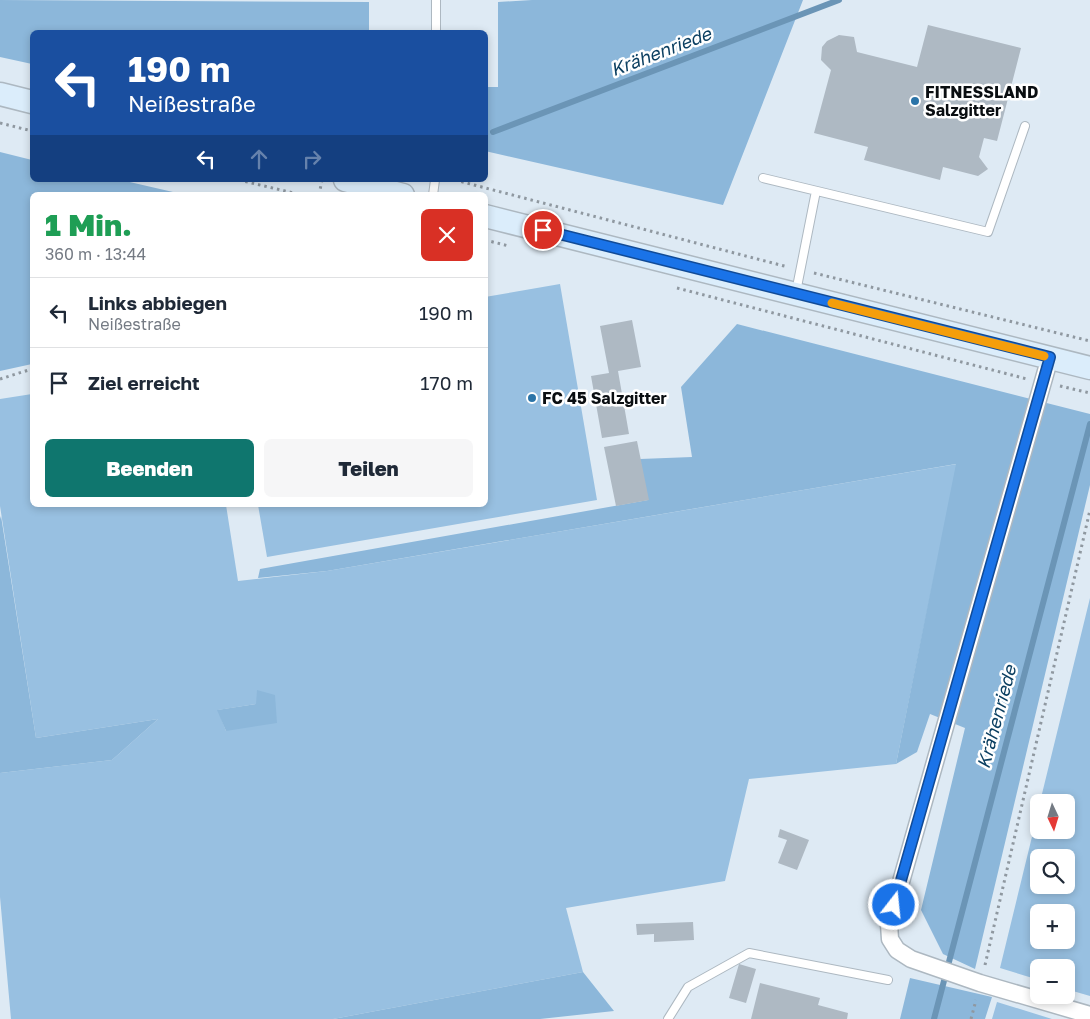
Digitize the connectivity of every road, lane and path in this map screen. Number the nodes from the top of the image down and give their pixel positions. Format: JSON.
{"nodes":[{"id":1,"x":436,"y":0,"type":"edge"},
{"id":2,"x":436,"y":30,"type":"edge"},
{"id":3,"x":0,"y":94,"type":"edge"},
{"id":4,"x":30,"y":102,"type":"edge"},
{"id":5,"x":0,"y":123,"type":"edge"},
{"id":6,"x":1025,"y":126,"type":"dead end"},
{"id":7,"x":30,"y":130,"type":"edge"},
{"id":8,"x":763,"y":178,"type":"dead end"},
{"id":9,"x":247,"y":182,"type":"edge"},
{"id":10,"x":353,"y":182,"type":"edge"},
{"id":11,"x":463,"y":182,"type":"edge"},
{"id":12,"x":816,"y":191,"type":"junction"},
{"id":13,"x":289,"y":192,"type":"edge"},
{"id":14,"x":391,"y":192,"type":"edge"},
{"id":15,"x":488,"y":217,"type":"edge"},
{"id":16,"x":488,"y":241,"type":"edge"},
{"id":17,"x":514,"y":247,"type":"dead end"},
{"id":18,"x":800,"y":270,"type":"junction"},
{"id":19,"x":676,"y":288,"type":"dead end"},
{"id":20,"x":795,"y":294,"type":"junction"},
{"id":21,"x":1090,"y":341,"type":"edge"},
{"id":22,"x":1050,"y":357,"type":"junction"},
{"id":23,"x":1090,"y":368,"type":"edge"},
{"id":24,"x":30,"y":370,"type":"edge"},
{"id":25,"x":0,"y":379,"type":"edge"},
{"id":26,"x":1043,"y":383,"type":"junction"},
{"id":27,"x":1090,"y":393,"type":"edge"},
{"id":28,"x":1090,"y":510,"type":"edge"},
{"id":29,"x":888,"y":980,"type":"dead end"},
{"id":30,"x":980,"y":983,"type":"junction"},
{"id":31,"x":1090,"y":1015,"type":"edge"},
{"id":32,"x":668,"y":1019,"type":"edge"}],
"edges":[{"from":1,"to":2,"type":"lane"},
{"from":3,"to":4,"type":"street"},
{"from":5,"to":7,"type":"path"},
{"from":6,"to":12,"type":"lane"},
{"from":8,"to":12,"type":"lane"},
{"from":9,"to":13,"type":"path"},
{"from":10,"to":14,"type":"street"},
{"from":11,"to":18,"type":"path"},
{"from":12,"to":18,"type":"lane"},
{"from":15,"to":20,"type":"street"},
{"from":16,"to":17,"type":"path"},
{"from":18,"to":20,"type":"lane"},
{"from":18,"to":21,"type":"path"},
{"from":19,"to":26,"type":"path"},
{"from":20,"to":22,"type":"street"},
{"from":22,"to":23,"type":"street"},
{"from":22,"to":26,"type":"street"},
{"from":24,"to":25,"type":"path"},
{"from":26,"to":27,"type":"path"},
{"from":26,"to":30,"type":"street"},
{"from":28,"to":30,"type":"path"},
{"from":29,"to":32,"type":"lane"},
{"from":30,"to":31,"type":"street"}]}
